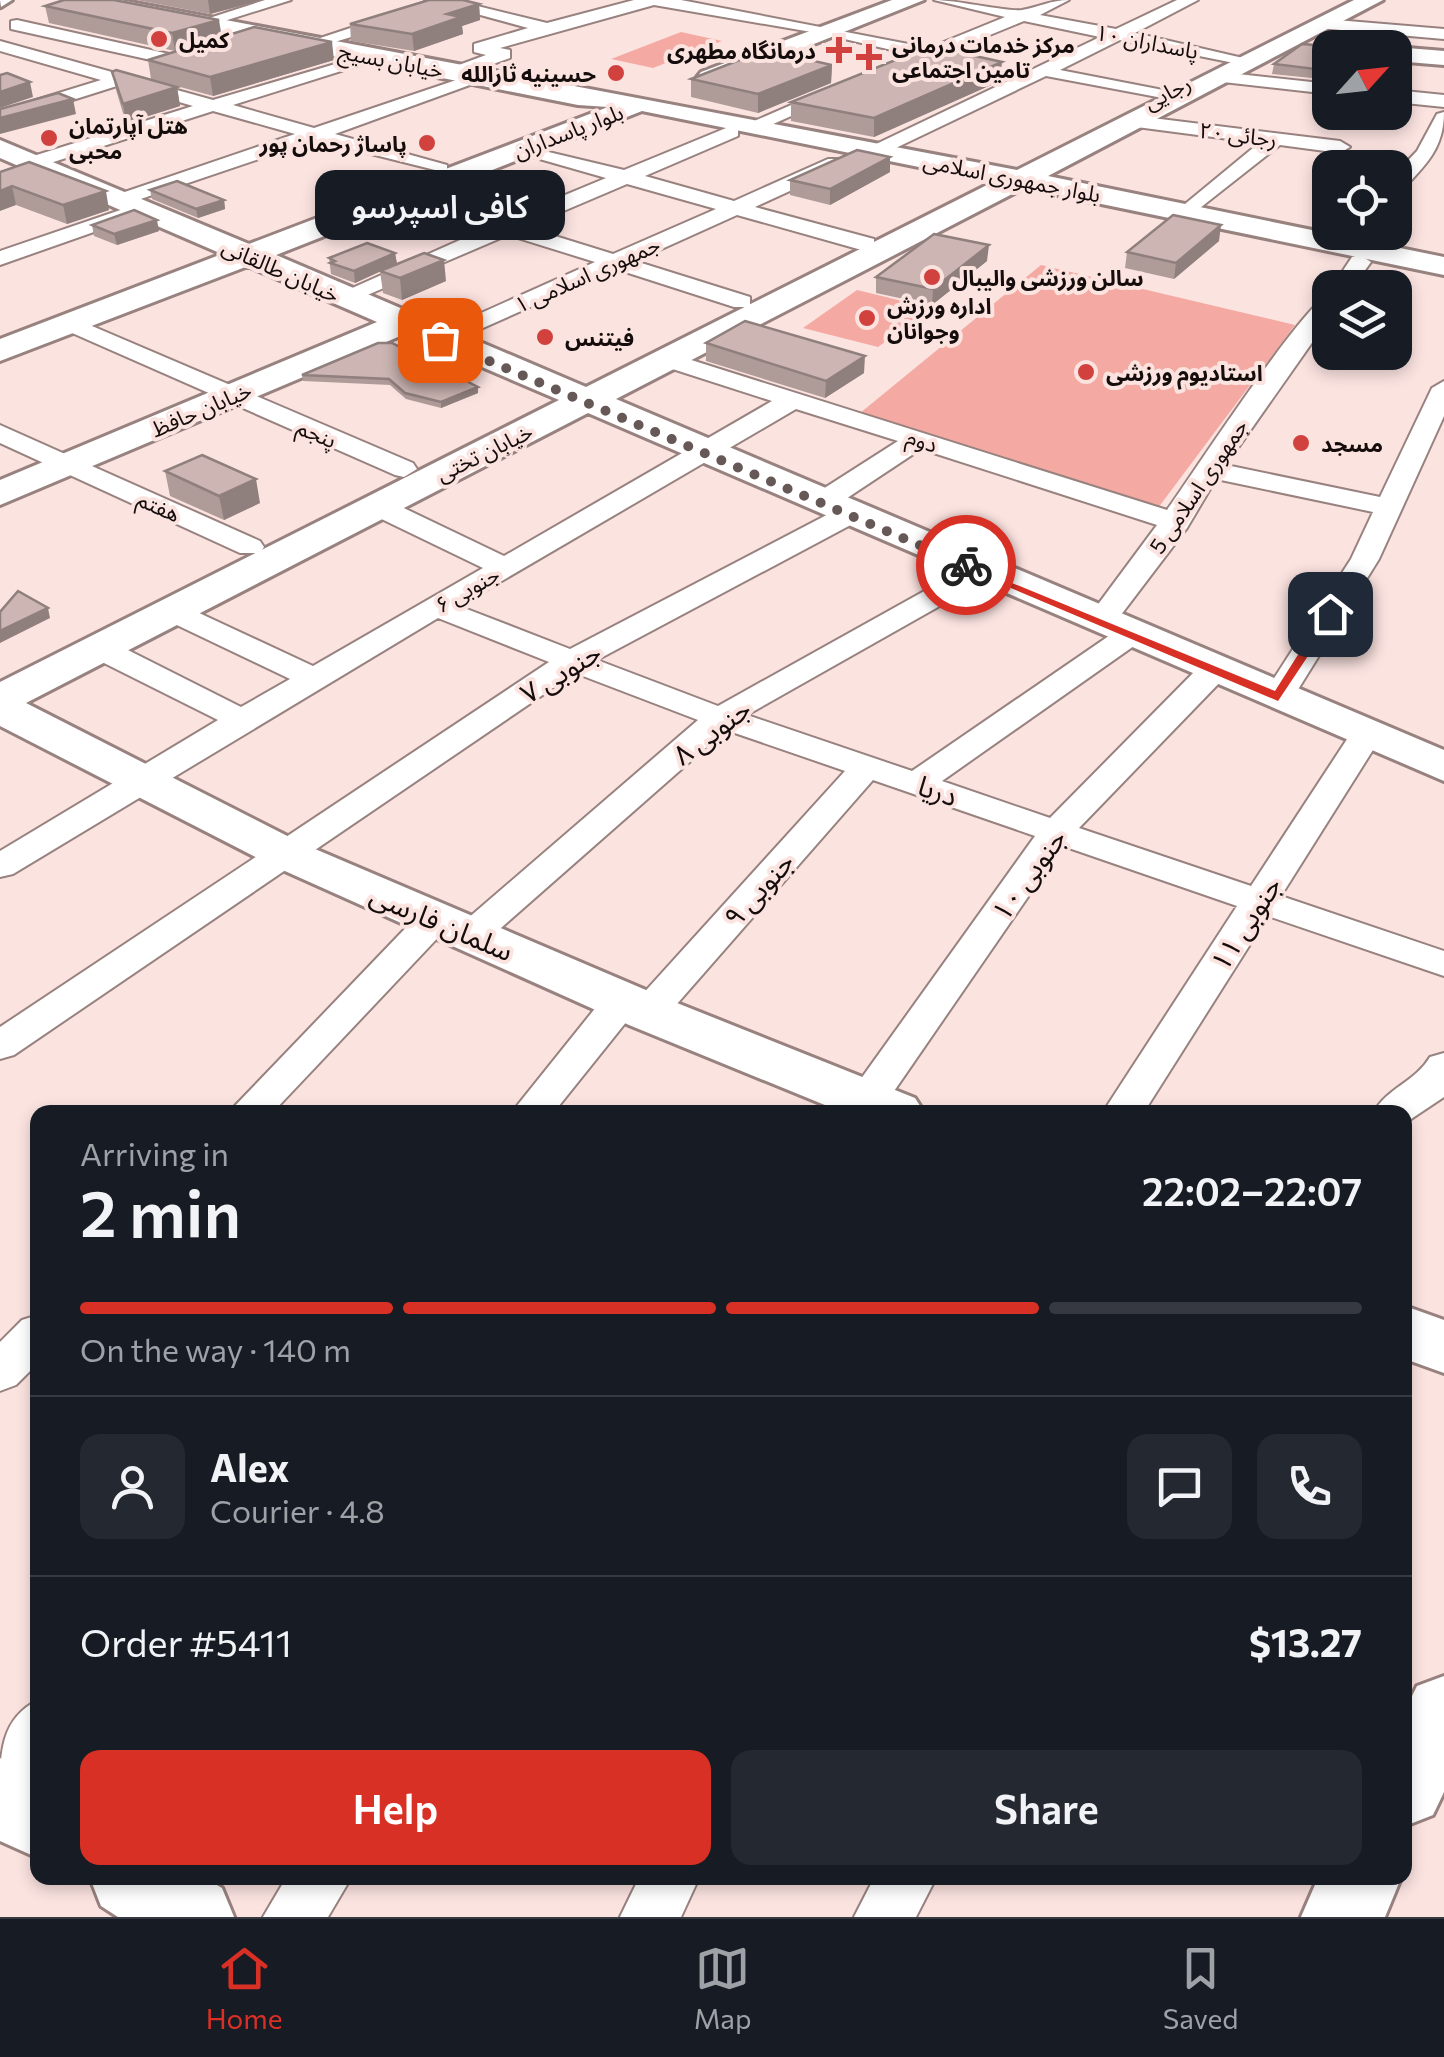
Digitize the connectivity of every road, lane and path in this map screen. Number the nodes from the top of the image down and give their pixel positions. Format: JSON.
{"nodes":[{"id":1,"x":85,"y":0,"type":"edge"},
{"id":2,"x":283,"y":0,"type":"edge"},
{"id":3,"x":517,"y":0,"type":"edge"},
{"id":4,"x":653,"y":0,"type":"edge"},
{"id":5,"x":897,"y":0,"type":"edge"},
{"id":6,"x":913,"y":0,"type":"edge"},
{"id":7,"x":942,"y":0,"type":"edge"},
{"id":8,"x":1061,"y":0,"type":"edge"},
{"id":9,"x":1190,"y":0,"type":"edge"},
{"id":10,"x":1347,"y":0,"type":"edge"},
{"id":11,"x":1372,"y":0,"type":"edge"},
{"id":12,"x":439,"y":1,"type":"edge"},
{"id":13,"x":486,"y":13,"type":"junction"},
{"id":14,"x":1025,"y":16,"type":"junction"},
{"id":15,"x":0,"y":22,"type":"edge"},
{"id":16,"x":202,"y":23,"type":"junction"},
{"id":17,"x":29,"y":28,"type":"junction"},
{"id":18,"x":547,"y":28,"type":"junction"},
{"id":19,"x":1334,"y":30,"type":"edge"},
{"id":20,"x":824,"y":31,"type":"junction"},
{"id":21,"x":260,"y":34,"type":"junction"},
{"id":22,"x":1444,"y":34,"type":"edge"},
{"id":23,"x":1118,"y":35,"type":"junction"},
{"id":24,"x":1412,"y":35,"type":"edge"},
{"id":25,"x":0,"y":36,"type":"edge"},
{"id":26,"x":1312,"y":37,"type":"edge"},
{"id":27,"x":1280,"y":40,"type":"junction"},
{"id":28,"x":311,"y":44,"type":"junction"},
{"id":29,"x":227,"y":45,"type":"edge"},
{"id":30,"x":0,"y":46,"type":"edge"},
{"id":31,"x":931,"y":54,"type":"junction"},
{"id":32,"x":1412,"y":55,"type":"edge"},
{"id":33,"x":370,"y":56,"type":"junction"},
{"id":34,"x":1444,"y":58,"type":"edge"},
{"id":35,"x":1227,"y":68,"type":"junction"},
{"id":36,"x":454,"y":72,"type":"junction"},
{"id":37,"x":882,"y":73,"type":"edge"},
{"id":38,"x":1054,"y":74,"type":"dead end"},
{"id":39,"x":480,"y":78,"type":"junction"},
{"id":40,"x":118,"y":80,"type":"junction"},
{"id":41,"x":1312,"y":85,"type":"edge"},
{"id":42,"x":850,"y":86,"type":"edge"},
{"id":43,"x":677,"y":92,"type":"junction"},
{"id":44,"x":1161,"y":95,"type":"junction"},
{"id":45,"x":1412,"y":98,"type":"edge"},
{"id":46,"x":1444,"y":101,"type":"edge"},
{"id":47,"x":612,"y":102,"type":"junction"},
{"id":48,"x":212,"y":106,"type":"junction"},
{"id":49,"x":0,"y":116,"type":"edge"},
{"id":50,"x":1444,"y":118,"type":"edge"},
{"id":51,"x":1136,"y":122,"type":"junction"},
{"id":52,"x":742,"y":129,"type":"junction"},
{"id":53,"x":314,"y":136,"type":"junction"},
{"id":54,"x":1276,"y":138,"type":"junction"},
{"id":55,"x":1340,"y":146,"type":"dead end"},
{"id":56,"x":0,"y":148,"type":"edge"},
{"id":57,"x":522,"y":148,"type":"junction"},
{"id":58,"x":879,"y":150,"type":"junction"},
{"id":59,"x":851,"y":156,"type":"junction"},
{"id":60,"x":32,"y":168,"type":"junction"},
{"id":61,"x":1412,"y":168,"type":"edge"},
{"id":62,"x":440,"y":169,"type":"junction"},
{"id":63,"x":625,"y":176,"type":"junction"},
{"id":64,"x":1002,"y":181,"type":"junction"},
{"id":65,"x":401,"y":194,"type":"junction"},
{"id":66,"x":130,"y":204,"type":"junction"},
{"id":67,"x":735,"y":208,"type":"junction"},
{"id":68,"x":1186,"y":213,"type":"junction"},
{"id":69,"x":506,"y":228,"type":"junction"},
{"id":70,"x":1312,"y":239,"type":"edge"},
{"id":71,"x":1312,"y":240,"type":"edge"},
{"id":72,"x":866,"y":244,"type":"junction"},
{"id":73,"x":1359,"y":250,"type":"edge"},
{"id":74,"x":1365,"y":250,"type":"edge"},
{"id":75,"x":240,"y":252,"type":"junction"},
{"id":76,"x":0,"y":258,"type":"edge"},
{"id":77,"x":613,"y":262,"type":"junction"},
{"id":78,"x":1444,"y":266,"type":"edge"},
{"id":79,"x":1444,"y":279,"type":"edge"},
{"id":80,"x":342,"y":297,"type":"junction"},
{"id":81,"x":742,"y":302,"type":"junction"},
{"id":82,"x":71,"y":324,"type":"junction"},
{"id":83,"x":402,"y":324,"type":"junction"},
{"id":84,"x":1312,"y":324,"type":"edge"},
{"id":85,"x":0,"y":338,"type":"edge"},
{"id":86,"x":440,"y":340,"type":"junction"},
{"id":87,"x":0,"y":351,"type":"edge"},
{"id":88,"x":666,"y":358,"type":"junction"},
{"id":89,"x":508,"y":368,"type":"junction"},
{"id":90,"x":1444,"y":388,"type":"edge"},
{"id":91,"x":230,"y":396,"type":"junction"},
{"id":92,"x":597,"y":398,"type":"junction"},
{"id":93,"x":794,"y":399,"type":"junction"},
{"id":94,"x":515,"y":426,"type":"junction"},
{"id":95,"x":0,"y":433,"type":"edge"},
{"id":96,"x":919,"y":439,"type":"junction"},
{"id":97,"x":1432,"y":443,"type":"edge"},
{"id":98,"x":703,"y":451,"type":"junction"},
{"id":99,"x":68,"y":465,"type":"junction"},
{"id":100,"x":404,"y":469,"type":"junction"},
{"id":101,"x":1211,"y":470,"type":"junction"},
{"id":102,"x":0,"y":494,"type":"edge"},
{"id":103,"x":377,"y":506,"type":"junction"},
{"id":104,"x":836,"y":508,"type":"junction"},
{"id":105,"x":1389,"y":508,"type":"junction"},
{"id":106,"x":1178,"y":522,"type":"junction"},
{"id":107,"x":250,"y":547,"type":"junction"},
{"id":108,"x":505,"y":566,"type":"junction"},
{"id":109,"x":981,"y":571,"type":"junction"},
{"id":110,"x":436,"y":607,"type":"junction"},
{"id":111,"x":171,"y":611,"type":"junction"},
{"id":112,"x":1115,"y":628,"type":"junction"},
{"id":113,"x":99,"y":648,"type":"junction"},
{"id":114,"x":573,"y":660,"type":"junction"},
{"id":115,"x":1214,"y":670,"type":"junction"},
{"id":116,"x":0,"y":674,"type":"edge"},
{"id":117,"x":314,"y":678,"type":"junction"},
{"id":118,"x":1278,"y":697,"type":"junction"},
{"id":119,"x":0,"y":699,"type":"edge"},
{"id":120,"x":0,"y":708,"type":"edge"},
{"id":121,"x":721,"y":716,"type":"junction"},
{"id":122,"x":242,"y":720,"type":"junction"},
{"id":123,"x":1367,"y":734,"type":"junction"},
{"id":124,"x":868,"y":766,"type":"junction"},
{"id":125,"x":1444,"y":767,"type":"edge"},
{"id":126,"x":140,"y":779,"type":"junction"},
{"id":127,"x":917,"y":783,"type":"junction"},
{"id":128,"x":1057,"y":830,"type":"junction"},
{"id":129,"x":284,"y":853,"type":"junction"},
{"id":130,"x":0,"y":866,"type":"edge"},
{"id":131,"x":1260,"y":900,"type":"junction"},
{"id":132,"x":453,"y":927,"type":"junction"},
{"id":133,"x":1444,"y":964,"type":"edge"},
{"id":134,"x":636,"y":1006,"type":"junction"},
{"id":135,"x":0,"y":1046,"type":"edge"},
{"id":136,"x":1444,"y":1068,"type":"edge"},
{"id":137,"x":257,"y":1105,"type":"edge"},
{"id":138,"x":539,"y":1105,"type":"edge"},
{"id":139,"x":877,"y":1105,"type":"edge"},
{"id":140,"x":889,"y":1105,"type":"edge"},
{"id":141,"x":1128,"y":1105,"type":"edge"},
{"id":142,"x":1404,"y":1105,"type":"edge"},
{"id":143,"x":1412,"y":1334,"type":"edge"},
{"id":144,"x":30,"y":1341,"type":"edge"},
{"id":145,"x":1444,"y":1348,"type":"edge"},
{"id":146,"x":0,"y":1372,"type":"edge"},
{"id":147,"x":1444,"y":1711,"type":"edge"},
{"id":148,"x":30,"y":1735,"type":"edge"},
{"id":149,"x":0,"y":1772,"type":"edge"},
{"id":150,"x":1412,"y":1775,"type":"edge"},
{"id":151,"x":0,"y":1796,"type":"edge"},
{"id":152,"x":30,"y":1815,"type":"edge"},
{"id":153,"x":141,"y":1885,"type":"edge"},
{"id":154,"x":317,"y":1885,"type":"edge"},
{"id":155,"x":666,"y":1885,"type":"edge"},
{"id":156,"x":903,"y":1885,"type":"edge"},
{"id":157,"x":1358,"y":1885,"type":"edge"},
{"id":158,"x":193,"y":1917,"type":"edge"},
{"id":159,"x":292,"y":1917,"type":"edge"},
{"id":160,"x":649,"y":1917,"type":"edge"},
{"id":161,"x":883,"y":1917,"type":"edge"},
{"id":162,"x":1342,"y":1917,"type":"edge"}],
"edges":[{"from":1,"to":16,"type":"main road","name":"خیابان بسیج"},
{"from":2,"to":16,"type":"street"},
{"from":3,"to":13,"type":"street"},
{"from":4,"to":18,"type":"street"},
{"from":4,"to":20,"type":"street"},
{"from":5,"to":20,"type":"main road"},
{"from":6,"to":20,"type":"main road"},
{"from":7,"to":14,"type":"street","name":"پاسداران ۱۰"},
{"from":8,"to":14,"type":"street"},
{"from":9,"to":23,"type":"street"},
{"from":10,"to":27,"type":"main road","name":"رجایی"},
{"from":11,"to":19,"type":"main road","name":"رجایی"},
{"from":12,"to":13,"type":"street"},
{"from":12,"to":28,"type":"street"},
{"from":13,"to":18,"type":"street"},
{"from":14,"to":23,"type":"street","name":"پاسداران ۱۰"},
{"from":14,"to":31,"type":"street"},
{"from":15,"to":17,"type":"street"},
{"from":16,"to":21,"type":"main road","name":"خیابان بسیج"},
{"from":17,"to":25,"type":"street"},
{"from":17,"to":40,"type":"street"},
{"from":18,"to":36,"type":"street"},
{"from":20,"to":31,"type":"street"},
{"from":20,"to":43,"type":"main road"},
{"from":21,"to":28,"type":"main road","name":"خیابان بسیج"},
{"from":21,"to":29,"type":"street"},
{"from":22,"to":24,"type":"street"},
{"from":23,"to":35,"type":"street","name":"پاسداران ۱۰"},
{"from":23,"to":58,"type":"street"},
{"from":26,"to":27,"type":"main road","name":"رجایی"},
{"from":27,"to":35,"type":"main road","name":"رجایی"},
{"from":28,"to":33,"type":"main road","name":"خیابان بسیج"},
{"from":30,"to":40,"type":"street"},
{"from":31,"to":37,"type":"street"},
{"from":32,"to":34,"type":"main road"},
{"from":33,"to":36,"type":"main road","name":"خیابان بسیج"},
{"from":33,"to":48,"type":"street"},
{"from":35,"to":41,"type":"street","name":"پاسداران ۱۰"},
{"from":35,"to":44,"type":"main road","name":"رجایی"},
{"from":35,"to":51,"type":"main road","name":"رجایی"},
{"from":36,"to":39,"type":"main road","name":"خیابان بسیج"},
{"from":38,"to":44,"type":"street"},
{"from":39,"to":47,"type":"main road","name":"خیابان بسیج"},
{"from":39,"to":53,"type":"street"},
{"from":40,"to":48,"type":"street"},
{"from":40,"to":49,"type":"street"},
{"from":42,"to":52,"type":"street"},
{"from":43,"to":47,"type":"main road","name":"بلوار جمهوری اسلامی"},
{"from":43,"to":47,"type":"main road"},
{"from":43,"to":52,"type":"main road","name":"بلوار جمهوری اسلامی"},
{"from":44,"to":64,"type":"main road","name":"رجایی"},
{"from":45,"to":46,"type":"street"},
{"from":47,"to":52,"type":"main road","name":"بلوار جمهوری اسلامی"},
{"from":47,"to":57,"type":"main road","name":"بلوار پاسداران"},
{"from":47,"to":62,"type":"main road","name":"بلوار پاسداران"},
{"from":48,"to":53,"type":"street"},
{"from":48,"to":60,"type":"street"},
{"from":50,"to":61,"type":"street"},
{"from":51,"to":54,"type":"street","name":"رجائی ۲۰"},
{"from":51,"to":64,"type":"main road","name":"رجایی"},
{"from":52,"to":58,"type":"main road","name":"بلوار جمهوری اسلامی"},
{"from":52,"to":59,"type":"main road","name":"بلوار جمهوری اسلامی"},
{"from":52,"to":63,"type":"street"},
{"from":53,"to":62,"type":"street"},
{"from":53,"to":66,"type":"street"},
{"from":54,"to":55,"type":"street","name":"رجائی ۲۰"},
{"from":54,"to":68,"type":"street"},
{"from":56,"to":60,"type":"main road","name":"خیابان طالقانی"},
{"from":57,"to":63,"type":"street"},
{"from":57,"to":65,"type":"main road","name":"بلوار پاسداران"},
{"from":58,"to":64,"type":"main road","name":"بلوار جمهوری اسلامی"},
{"from":59,"to":64,"type":"main road","name":"بلوار جمهوری اسلامی"},
{"from":59,"to":67,"type":"street","name":"جمهوری اسلامی ۱"},
{"from":60,"to":66,"type":"main road","name":"خیابان طالقانی"},
{"from":62,"to":75,"type":"main road","name":"بلوار پاسداران"},
{"from":63,"to":67,"type":"street"},
{"from":63,"to":69,"type":"street"},
{"from":64,"to":68,"type":"main road","name":"بلوار جمهوری اسلامی"},
{"from":64,"to":71,"type":"main road","name":"بلوار جمهوری اسلامی"},
{"from":64,"to":72,"type":"main road","name":"خیابان تختی"},
{"from":64,"to":88,"type":"main road","name":"خیابان تختی"},
{"from":65,"to":69,"type":"street"},
{"from":65,"to":75,"type":"main road","name":"بلوار پاسداران"},
{"from":66,"to":75,"type":"main road","name":"خیابان طالقانی"},
{"from":66,"to":76,"type":"street"},
{"from":67,"to":72,"type":"street"},
{"from":67,"to":77,"type":"street","name":"جمهوری اسلامی ۱"},
{"from":68,"to":70,"type":"main road","name":"بلوار جمهوری اسلامی"},
{"from":69,"to":77,"type":"street"},
{"from":69,"to":80,"type":"street"},
{"from":72,"to":81,"type":"main road","name":"خیابان تختی"},
{"from":73,"to":79,"type":"main road","name":"بلوار جمهوری اسلامی"},
{"from":74,"to":78,"type":"main road","name":"بلوار جمهوری اسلامی"},
{"from":75,"to":80,"type":"main road","name":"خیابان طالقانی"},
{"from":75,"to":82,"type":"main road","name":"بلوار پاسداران"},
{"from":75,"to":85,"type":"main road","name":"بلوار پاسداران"},
{"from":77,"to":81,"type":"street"},
{"from":77,"to":86,"type":"street","name":"جمهوری اسلامی ۱"},
{"from":80,"to":83,"type":"main road","name":"خیابان طالقانی"},
{"from":81,"to":92,"type":"main road","name":"خیابان تختی"},
{"from":82,"to":87,"type":"main road","name":"بلوار پاسداران"},
{"from":82,"to":91,"type":"street","name":"پنجم"},
{"from":83,"to":86,"type":"main road","name":"خیابان طالقانی"},
{"from":83,"to":91,"type":"main road","name":"خیابان حافظ"},
{"from":84,"to":101,"type":"street","name":"جمهوری اسلامی 5"},
{"from":86,"to":89,"type":"main road","name":"خیابان طالقانی"},
{"from":88,"to":92,"type":"main road","name":"خیابان تختی"},
{"from":88,"to":93,"type":"street","name":"دوم"},
{"from":89,"to":92,"type":"main road","name":"خیابان طالقانی"},
{"from":89,"to":94,"type":"main road"},
{"from":90,"to":97,"type":"street"},
{"from":91,"to":99,"type":"main road","name":"خیابان حافظ"},
{"from":91,"to":100,"type":"street","name":"پنجم"},
{"from":92,"to":94,"type":"main road","name":"خیابان تختی"},
{"from":92,"to":94,"type":"main road"},
{"from":92,"to":98,"type":"main road","name":"خیابان طالقانی"},
{"from":93,"to":96,"type":"street","name":"دوم"},
{"from":93,"to":98,"type":"street","name":"۶ جنوبی"},
{"from":94,"to":100,"type":"main road","name":"خیابان تختی"},
{"from":94,"to":103,"type":"main road","name":"خیابان تختی"},
{"from":95,"to":99,"type":"street","name":"هفتم"},
{"from":96,"to":104,"type":"street","name":"۷ جنوبی"},
{"from":96,"to":106,"type":"street","name":"دوم"},
{"from":97,"to":105,"type":"street"},
{"from":98,"to":104,"type":"main road","name":"خیابان طالقانی"},
{"from":98,"to":108,"type":"street","name":"۶ جنوبی"},
{"from":99,"to":102,"type":"main road","name":"خیابان حافظ"},
{"from":99,"to":107,"type":"street","name":"هفتم"},
{"from":100,"to":107,"type":"main road","name":"خیابان تختی"},
{"from":101,"to":105,"type":"street"},
{"from":101,"to":106,"type":"street","name":"جمهوری اسلامی 5"},
{"from":103,"to":108,"type":"street"},
{"from":103,"to":111,"type":"main road","name":"خیابان تختی"},
{"from":104,"to":109,"type":"main road","name":"خیابان طالقانی"},
{"from":104,"to":114,"type":"street","name":"۷ جنوبی"},
{"from":105,"to":118,"type":"street"},
{"from":106,"to":112,"type":"street","name":"جمهوری اسلامی 5"},
{"from":107,"to":116,"type":"main road","name":"خیابان تختی"},
{"from":108,"to":110,"type":"street","name":"۶ جنوبی"},
{"from":109,"to":112,"type":"main road","name":"خیابان طالقانی"},
{"from":109,"to":121,"type":"street","name":"۸ جنوبی"},
{"from":110,"to":114,"type":"street","name":"دریا"},
{"from":110,"to":117,"type":"street","name":"۶ جنوبی"},
{"from":111,"to":113,"type":"main road","name":"خیابان تختی"},
{"from":111,"to":117,"type":"street"},
{"from":112,"to":115,"type":"main road","name":"خیابان طالقانی"},
{"from":112,"to":127,"type":"street"},
{"from":113,"to":119,"type":"main road","name":"خیابان تختی"},
{"from":113,"to":122,"type":"street"},
{"from":114,"to":121,"type":"street","name":"دریا"},
{"from":114,"to":129,"type":"street","name":"۷ جنوبی"},
{"from":115,"to":118,"type":"main road","name":"خیابان طالقانی"},
{"from":115,"to":128,"type":"street","name":"۱۰ جنوبی"},
{"from":117,"to":122,"type":"street","name":"۶ جنوبی"},
{"from":118,"to":123,"type":"main road","name":"خیابان طالقانی"},
{"from":120,"to":126,"type":"main road","name":"سلمان فارسی"},
{"from":121,"to":124,"type":"street","name":"دریا"},
{"from":121,"to":132,"type":"street","name":"۸ جنوبی"},
{"from":122,"to":126,"type":"street","name":"۶ جنوبی"},
{"from":123,"to":125,"type":"main road","name":"خیابان طالقانی"},
{"from":123,"to":131,"type":"street","name":"۱۱ جنوبی"},
{"from":124,"to":127,"type":"street","name":"دریا"},
{"from":124,"to":134,"type":"street","name":"۹ جنوبی"},
{"from":126,"to":129,"type":"main road","name":"سلمان فارسی"},
{"from":126,"to":130,"type":"street","name":"۶ جنوبی"},
{"from":127,"to":128,"type":"street","name":"دریا"},
{"from":128,"to":131,"type":"street","name":"دریا"},
{"from":128,"to":140,"type":"street","name":"۱۰ جنوبی"},
{"from":129,"to":132,"type":"main road","name":"سلمان فارسی"},
{"from":129,"to":135,"type":"street","name":"۷ جنوبی"},
{"from":131,"to":133,"type":"street","name":"دریا"},
{"from":131,"to":141,"type":"street","name":"۱۱ جنوبی"},
{"from":132,"to":134,"type":"main road","name":"سلمان فارسی"},
{"from":132,"to":137,"type":"street","name":"۸ جنوبی"},
{"from":134,"to":138,"type":"street","name":"۹ جنوبی"},
{"from":134,"to":139,"type":"main road","name":"سلمان فارسی"},
{"from":136,"to":142,"type":"street"},
{"from":143,"to":145,"type":"main road"},
{"from":144,"to":146,"type":"street"},
{"from":147,"to":150,"type":"main road"},
{"from":148,"to":149,"type":"street"},
{"from":151,"to":152,"type":"main road"},
{"from":153,"to":158,"type":"main road"},
{"from":154,"to":159,"type":"street"},
{"from":155,"to":160,"type":"street"},
{"from":156,"to":161,"type":"street"},
{"from":157,"to":162,"type":"main road"}]}
